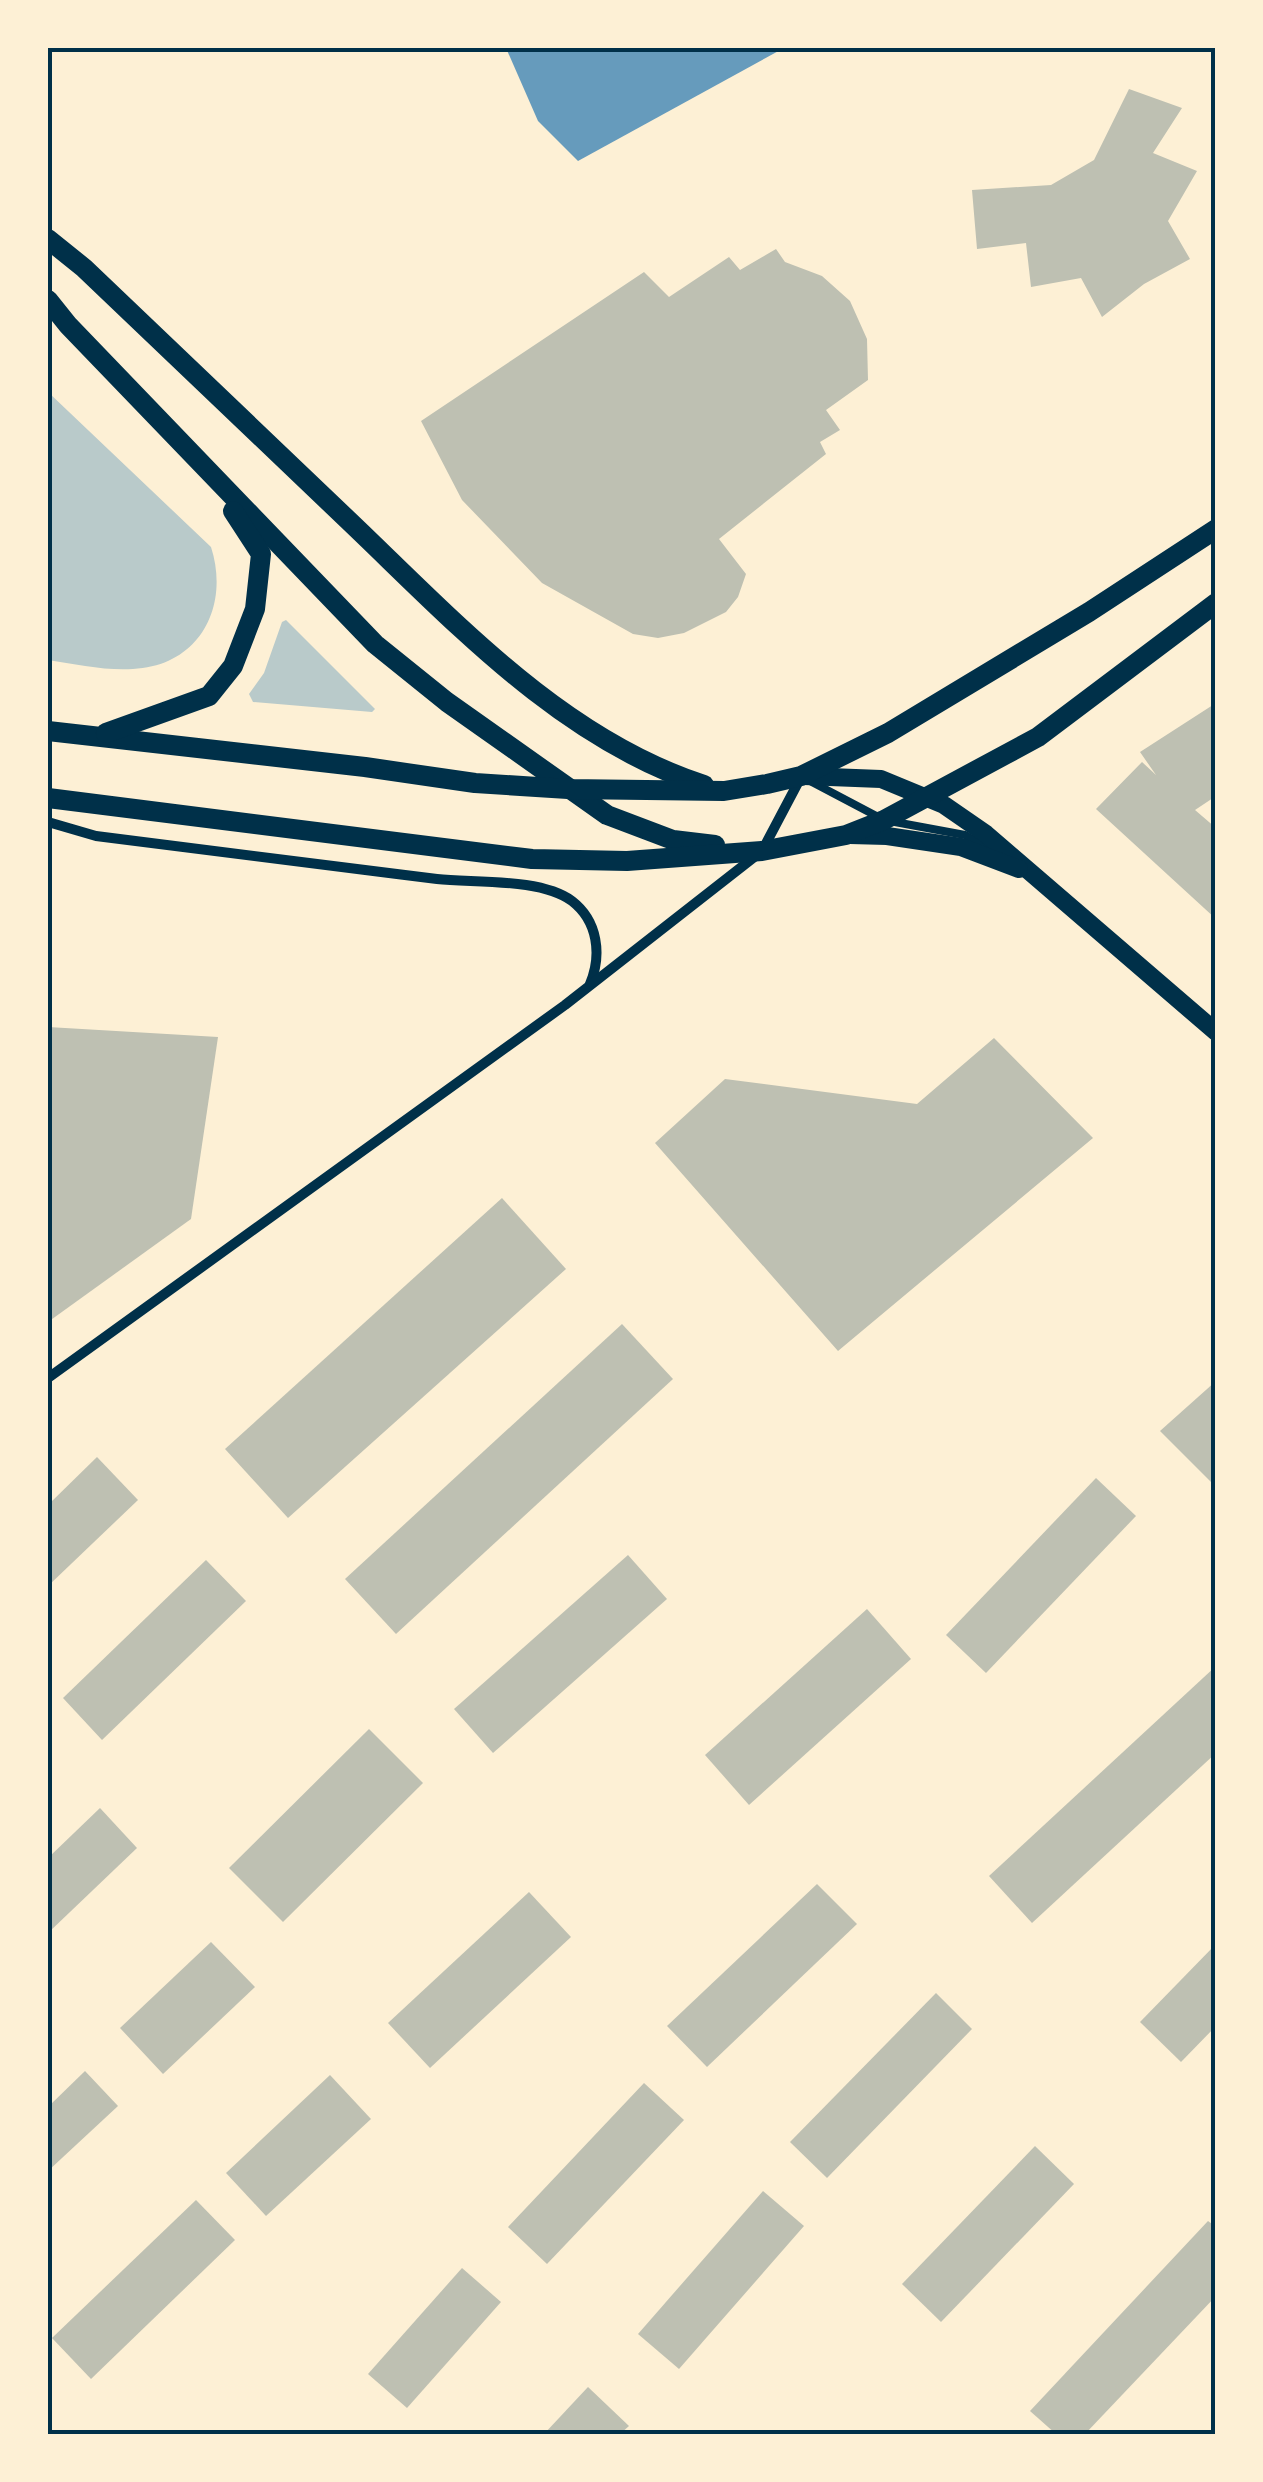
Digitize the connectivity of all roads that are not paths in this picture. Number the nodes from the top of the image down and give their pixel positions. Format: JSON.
{"nodes":[{"id":1,"x":48,"y":239,"type":"edge"},
{"id":2,"x":48,"y":300,"type":"edge"},
{"id":3,"x":211,"y":475,"type":"junction"},
{"id":4,"x":1216,"y":529,"type":"edge"},
{"id":5,"x":1216,"y":603,"type":"edge"},
{"id":6,"x":48,"y":730,"type":"edge"},
{"id":7,"x":98,"y":736,"type":"junction"},
{"id":8,"x":802,"y":776,"type":"junction"},
{"id":9,"x":568,"y":789,"type":"junction"},
{"id":10,"x":724,"y":791,"type":"junction"},
{"id":11,"x":48,"y":798,"type":"edge"},
{"id":12,"x":884,"y":820,"type":"junction"},
{"id":13,"x":48,"y":822,"type":"edge"},
{"id":14,"x":846,"y":835,"type":"junction"},
{"id":15,"x":762,"y":852,"type":"junction"},
{"id":16,"x":1029,"y":872,"type":"junction"},
{"id":17,"x":588,"y":987,"type":"junction"},
{"id":18,"x":1216,"y":1032,"type":"edge"},
{"id":19,"x":48,"y":1378,"type":"edge"}],
"edges":[{"from":1,"to":10,"type":"main road"},
{"from":2,"to":3,"type":"main road"},
{"from":3,"to":7,"type":"main road"},
{"from":3,"to":9,"type":"main road"},
{"from":4,"to":8,"type":"main road"},
{"from":5,"to":12,"type":"main road"},
{"from":6,"to":7,"type":"main road"},
{"from":7,"to":9,"type":"main road"},
{"from":8,"to":10,"type":"main road"},
{"from":8,"to":12,"type":"lane"},
{"from":8,"to":15,"type":"street"},
{"from":8,"to":16,"type":"street"},
{"from":9,"to":10,"type":"main road"},
{"from":9,"to":15,"type":"main road"},
{"from":11,"to":15,"type":"main road"},
{"from":12,"to":14,"type":"main road"},
{"from":12,"to":16,"type":"lane"},
{"from":13,"to":17,"type":"street"},
{"from":14,"to":15,"type":"main road"},
{"from":14,"to":16,"type":"street"},
{"from":15,"to":17,"type":"street"},
{"from":16,"to":18,"type":"street"},
{"from":17,"to":19,"type":"street"}]}
